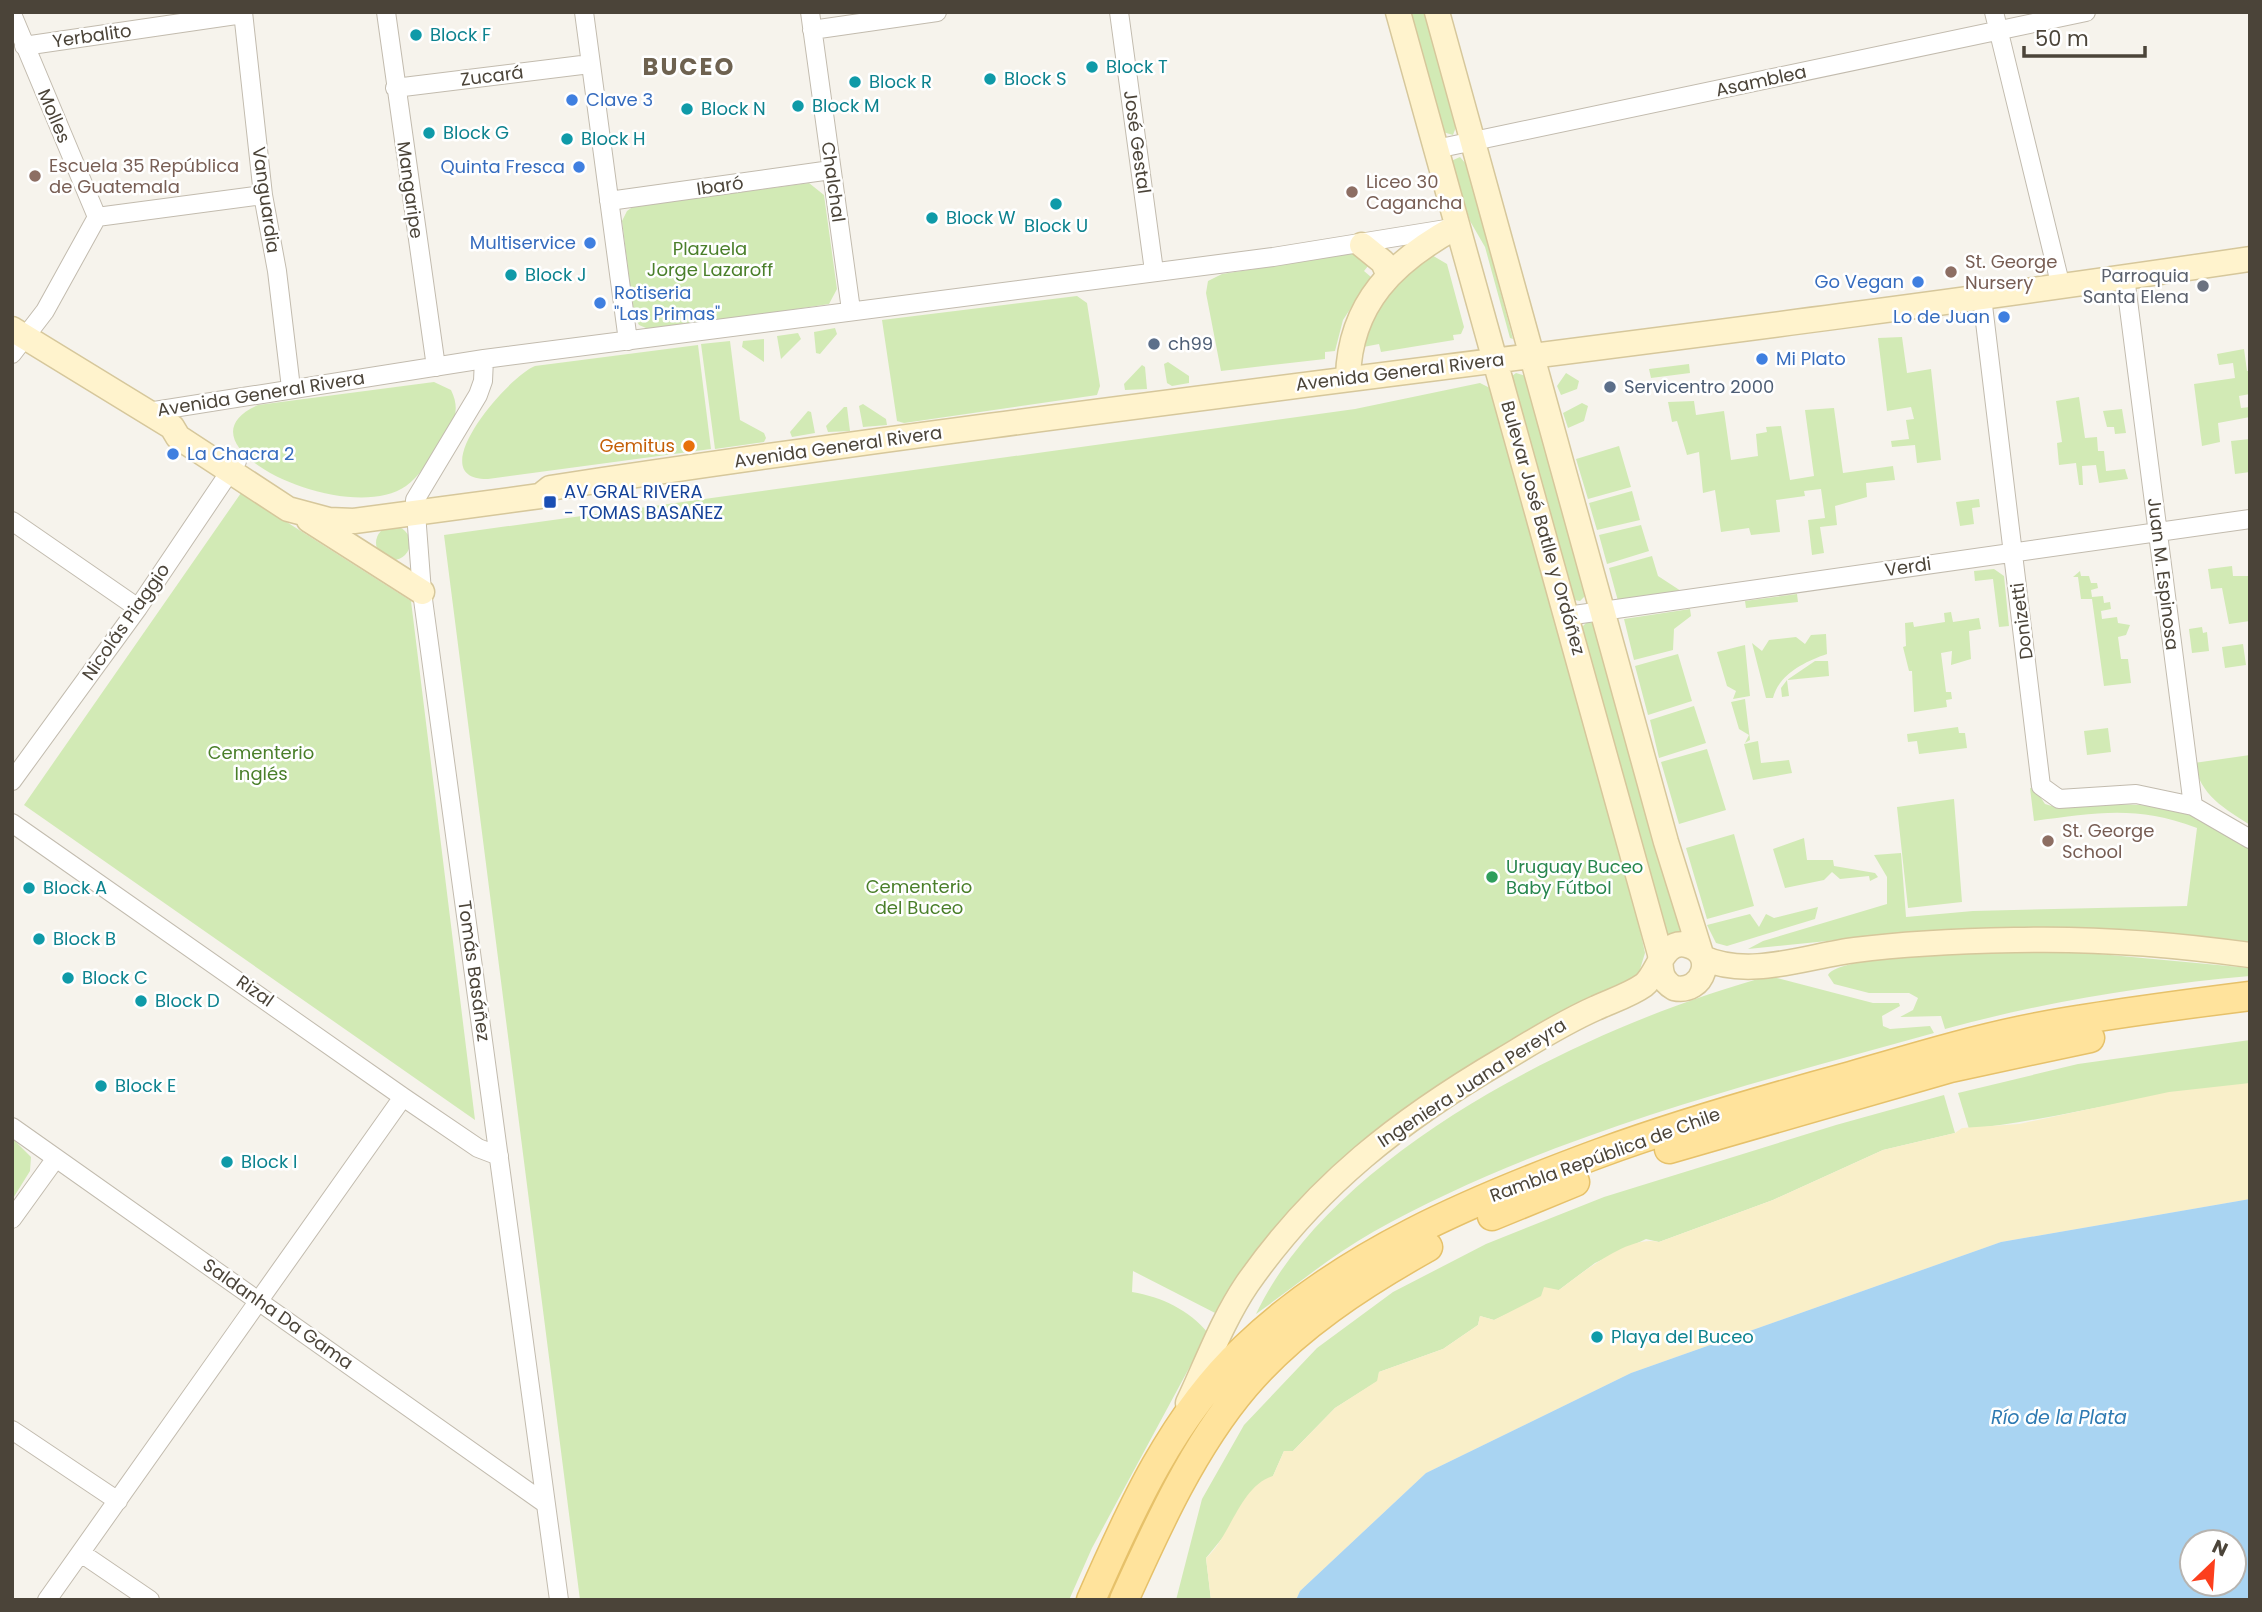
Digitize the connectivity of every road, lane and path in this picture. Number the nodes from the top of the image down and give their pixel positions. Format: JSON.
{"nodes":[{"id":1,"x":386,"y":12,"type":"edge"},
{"id":2,"x":584,"y":12,"type":"edge"},
{"id":3,"x":937,"y":12,"type":"edge"},
{"id":4,"x":1119,"y":12,"type":"edge"},
{"id":5,"x":1398,"y":12,"type":"edge"},
{"id":6,"x":1437,"y":12,"type":"edge"},
{"id":7,"x":1994,"y":12,"type":"edge"},
{"id":8,"x":2086,"y":12,"type":"edge"},
{"id":9,"x":12,"y":13,"type":"edge"},
{"id":10,"x":243,"y":13,"type":"edge"},
{"id":11,"x":811,"y":21,"type":"edge"},
{"id":12,"x":1998,"y":31,"type":"junction"},
{"id":13,"x":24,"y":46,"type":"junction"},
{"id":14,"x":590,"y":64,"type":"junction"},
{"id":15,"x":395,"y":88,"type":"junction"},
{"id":16,"x":1474,"y":141,"type":"junction"},
{"id":17,"x":1436,"y":149,"type":"junction"},
{"id":18,"x":831,"y":170,"type":"junction"},
{"id":19,"x":263,"y":195,"type":"junction"},
{"id":20,"x":609,"y":201,"type":"junction"},
{"id":21,"x":97,"y":217,"type":"junction"},
{"id":22,"x":1456,"y":227,"type":"junction"},
{"id":23,"x":1362,"y":245,"type":"junction"},
{"id":24,"x":2250,"y":259,"type":"edge"},
{"id":25,"x":1154,"y":271,"type":"junction"},
{"id":26,"x":1389,"y":276,"type":"junction"},
{"id":27,"x":2124,"y":277,"type":"junction"},
{"id":28,"x":2061,"y":287,"type":"junction"},
{"id":29,"x":1982,"y":297,"type":"junction"},
{"id":30,"x":852,"y":310,"type":"junction"},
{"id":31,"x":16,"y":340,"type":"edge"},
{"id":32,"x":628,"y":341,"type":"junction"},
{"id":33,"x":1534,"y":356,"type":"junction"},
{"id":34,"x":484,"y":359,"type":"junction"},
{"id":35,"x":1496,"y":360,"type":"junction"},
{"id":36,"x":436,"y":367,"type":"junction"},
{"id":37,"x":1348,"y":377,"type":"junction"},
{"id":38,"x":291,"y":388,"type":"junction"},
{"id":39,"x":148,"y":412,"type":"junction"},
{"id":40,"x":233,"y":466,"type":"junction"},
{"id":41,"x":415,"y":507,"type":"junction"},
{"id":42,"x":299,"y":514,"type":"junction"},
{"id":43,"x":2250,"y":519,"type":"edge"},
{"id":44,"x":12,"y":521,"type":"edge"},
{"id":45,"x":2157,"y":533,"type":"junction"},
{"id":46,"x":2014,"y":552,"type":"junction"},
{"id":47,"x":422,"y":592,"type":"junction"},
{"id":48,"x":138,"y":608,"type":"junction"},
{"id":49,"x":1601,"y":612,"type":"junction"},
{"id":50,"x":1567,"y":616,"type":"junction"},
{"id":51,"x":12,"y":781,"type":"edge"},
{"id":52,"x":2193,"y":807,"type":"junction"},
{"id":53,"x":12,"y":822,"type":"edge"},
{"id":54,"x":2250,"y":839,"type":"edge"},
{"id":55,"x":2250,"y":955,"type":"edge"},
{"id":56,"x":1702,"y":956,"type":"junction"},
{"id":57,"x":1660,"y":963,"type":"junction"},
{"id":58,"x":1686,"y":989,"type":"junction"},
{"id":59,"x":2250,"y":996,"type":"edge"},
{"id":60,"x":2250,"y":1015,"type":"edge"},
{"id":61,"x":403,"y":1097,"type":"junction"},
{"id":62,"x":12,"y":1126,"type":"edge"},
{"id":63,"x":499,"y":1156,"type":"junction"},
{"id":64,"x":56,"y":1157,"type":"junction"},
{"id":65,"x":12,"y":1219,"type":"edge"},
{"id":66,"x":258,"y":1300,"type":"junction"},
{"id":67,"x":1225,"y":1370,"type":"junction"},
{"id":68,"x":12,"y":1430,"type":"edge"},
{"id":69,"x":1172,"y":1440,"type":"junction"},
{"id":70,"x":118,"y":1501,"type":"junction"},
{"id":71,"x":543,"y":1502,"type":"junction"},
{"id":72,"x":81,"y":1553,"type":"junction"},
{"id":73,"x":1141,"y":1562,"type":"junction"},
{"id":74,"x":47,"y":1600,"type":"edge"},
{"id":75,"x":150,"y":1600,"type":"edge"},
{"id":76,"x":559,"y":1600,"type":"edge"},
{"id":77,"x":1091,"y":1600,"type":"edge"},
{"id":78,"x":1124,"y":1600,"type":"edge"}],
"edges":[{"from":1,"to":15,"type":"street","name":"Mangaripe"},
{"from":2,"to":14,"type":"street"},
{"from":3,"to":11,"type":"street"},
{"from":4,"to":25,"type":"street","name":"José Gestal"},
{"from":5,"to":17,"type":"main road","name":"Bulevar José Batlle y Ordóñez"},
{"from":6,"to":16,"type":"main road","name":"Bulevar José Batlle y Ordóñez"},
{"from":7,"to":12,"type":"street"},
{"from":8,"to":12,"type":"street","name":"Asamblea"},
{"from":9,"to":13,"type":"street","name":"Molles"},
{"from":10,"to":13,"type":"street","name":"Yerbalito"},
{"from":10,"to":19,"type":"street","name":"Vanguardia"},
{"from":11,"to":18,"type":"street","name":"Chalchal"},
{"from":12,"to":16,"type":"street","name":"Asamblea"},
{"from":12,"to":28,"type":"street"},
{"from":13,"to":21,"type":"street","name":"Molles"},
{"from":14,"to":15,"type":"street","name":"Zucará"},
{"from":14,"to":20,"type":"street"},
{"from":15,"to":36,"type":"street","name":"Mangaripe"},
{"from":16,"to":17,"type":"street","name":"Asamblea"},
{"from":16,"to":33,"type":"main road","name":"Bulevar José Batlle y Ordóñez"},
{"from":17,"to":22,"type":"main road","name":"Bulevar José Batlle y Ordóñez"},
{"from":18,"to":20,"type":"street","name":"Ibaró"},
{"from":18,"to":30,"type":"street","name":"Chalchal"},
{"from":19,"to":21,"type":"street"},
{"from":19,"to":38,"type":"street","name":"Vanguardia"},
{"from":20,"to":32,"type":"street"},
{"from":21,"to":31,"type":"street"},
{"from":22,"to":23,"type":"street","name":"Avenida General Rivera"},
{"from":22,"to":26,"type":"main road"},
{"from":22,"to":35,"type":"main road","name":"Bulevar José Batlle y Ordóñez"},
{"from":23,"to":25,"type":"street","name":"Avenida General Rivera"},
{"from":23,"to":26,"type":"main road"},
{"from":24,"to":27,"type":"main road","name":"Avenida General Rivera"},
{"from":25,"to":30,"type":"street","name":"Avenida General Rivera"},
{"from":26,"to":37,"type":"main road"},
{"from":27,"to":28,"type":"main road","name":"Avenida General Rivera"},
{"from":27,"to":45,"type":"street","name":"Juan M. Espinosa"},
{"from":28,"to":29,"type":"main road","name":"Avenida General Rivera"},
{"from":29,"to":33,"type":"main road","name":"Avenida General Rivera"},
{"from":29,"to":46,"type":"street","name":"Donizetti"},
{"from":30,"to":32,"type":"street","name":"Avenida General Rivera"},
{"from":31,"to":39,"type":"main road","name":"Avenida General Rivera"},
{"from":32,"to":34,"type":"street","name":"Avenida General Rivera"},
{"from":33,"to":35,"type":"main road","name":"Avenida General Rivera"},
{"from":33,"to":49,"type":"main road","name":"Bulevar José Batlle y Ordóñez"},
{"from":34,"to":36,"type":"street","name":"Avenida General Rivera"},
{"from":34,"to":41,"type":"street"},
{"from":35,"to":37,"type":"main road","name":"Avenida General Rivera"},
{"from":35,"to":50,"type":"main road","name":"Bulevar José Batlle y Ordóñez"},
{"from":36,"to":38,"type":"street","name":"Avenida General Rivera"},
{"from":37,"to":41,"type":"main road","name":"Avenida General Rivera"},
{"from":38,"to":39,"type":"street","name":"Avenida General Rivera"},
{"from":39,"to":40,"type":"main road","name":"Avenida General Rivera"},
{"from":40,"to":41,"type":"main road","name":"Avenida General Rivera"},
{"from":40,"to":42,"type":"main road","name":"Avenida General Rivera"},
{"from":40,"to":48,"type":"street","name":"Nicolás Piaggio"},
{"from":41,"to":42,"type":"main road","name":"Avenida General Rivera"},
{"from":41,"to":47,"type":"street","name":"Tomás Basáñez"},
{"from":42,"to":47,"type":"main road"},
{"from":43,"to":45,"type":"street","name":"Verdi"},
{"from":44,"to":48,"type":"street"},
{"from":45,"to":46,"type":"street","name":"Verdi"},
{"from":45,"to":52,"type":"street","name":"Juan M. Espinosa"},
{"from":46,"to":49,"type":"street","name":"Verdi"},
{"from":46,"to":52,"type":"street","name":"Donizetti"},
{"from":47,"to":63,"type":"street","name":"Tomás Basáñez"},
{"from":48,"to":51,"type":"street","name":"Nicolás Piaggio"},
{"from":49,"to":50,"type":"street","name":"Verdi"},
{"from":49,"to":56,"type":"main road","name":"Bulevar José Batlle y Ordóñez"},
{"from":50,"to":57,"type":"main road","name":"Bulevar José Batlle y Ordóñez"},
{"from":52,"to":54,"type":"street"},
{"from":53,"to":61,"type":"street","name":"Rizal"},
{"from":55,"to":56,"type":"main road","name":"Ingeniera Juana Pereyra"},
{"from":56,"to":57,"type":"main road","name":"Ingeniera Juana Pereyra"},
{"from":56,"to":58,"type":"main road"},
{"from":57,"to":58,"type":"main road"},
{"from":57,"to":69,"type":"main road","name":"Ingeniera Juana Pereyra"},
{"from":58,"to":67,"type":"main road","name":"Ingeniera Juana Pereyra"},
{"from":59,"to":67,"type":"main road","name":"Rambla República de Chile"},
{"from":60,"to":73,"type":"main road","name":"Rambla República de Chile"},
{"from":61,"to":63,"type":"street","name":"Rizal"},
{"from":61,"to":66,"type":"street"},
{"from":62,"to":64,"type":"street","name":"Saldanha Da Gama"},
{"from":63,"to":71,"type":"street","name":"Tomás Basáñez"},
{"from":64,"to":65,"type":"street"},
{"from":64,"to":66,"type":"street","name":"Saldanha Da Gama"},
{"from":66,"to":70,"type":"street"},
{"from":66,"to":71,"type":"street","name":"Saldanha Da Gama"},
{"from":67,"to":69,"type":"main road","name":"Rambla República de Chile"},
{"from":67,"to":73,"type":"main road"},
{"from":68,"to":70,"type":"street"},
{"from":69,"to":77,"type":"main road","name":"Rambla República de Chile"},
{"from":70,"to":72,"type":"street"},
{"from":71,"to":76,"type":"street","name":"Tomás Basáñez"},
{"from":72,"to":74,"type":"street"},
{"from":72,"to":75,"type":"street"},
{"from":73,"to":78,"type":"main road","name":"Rambla República de Chile"}]}
